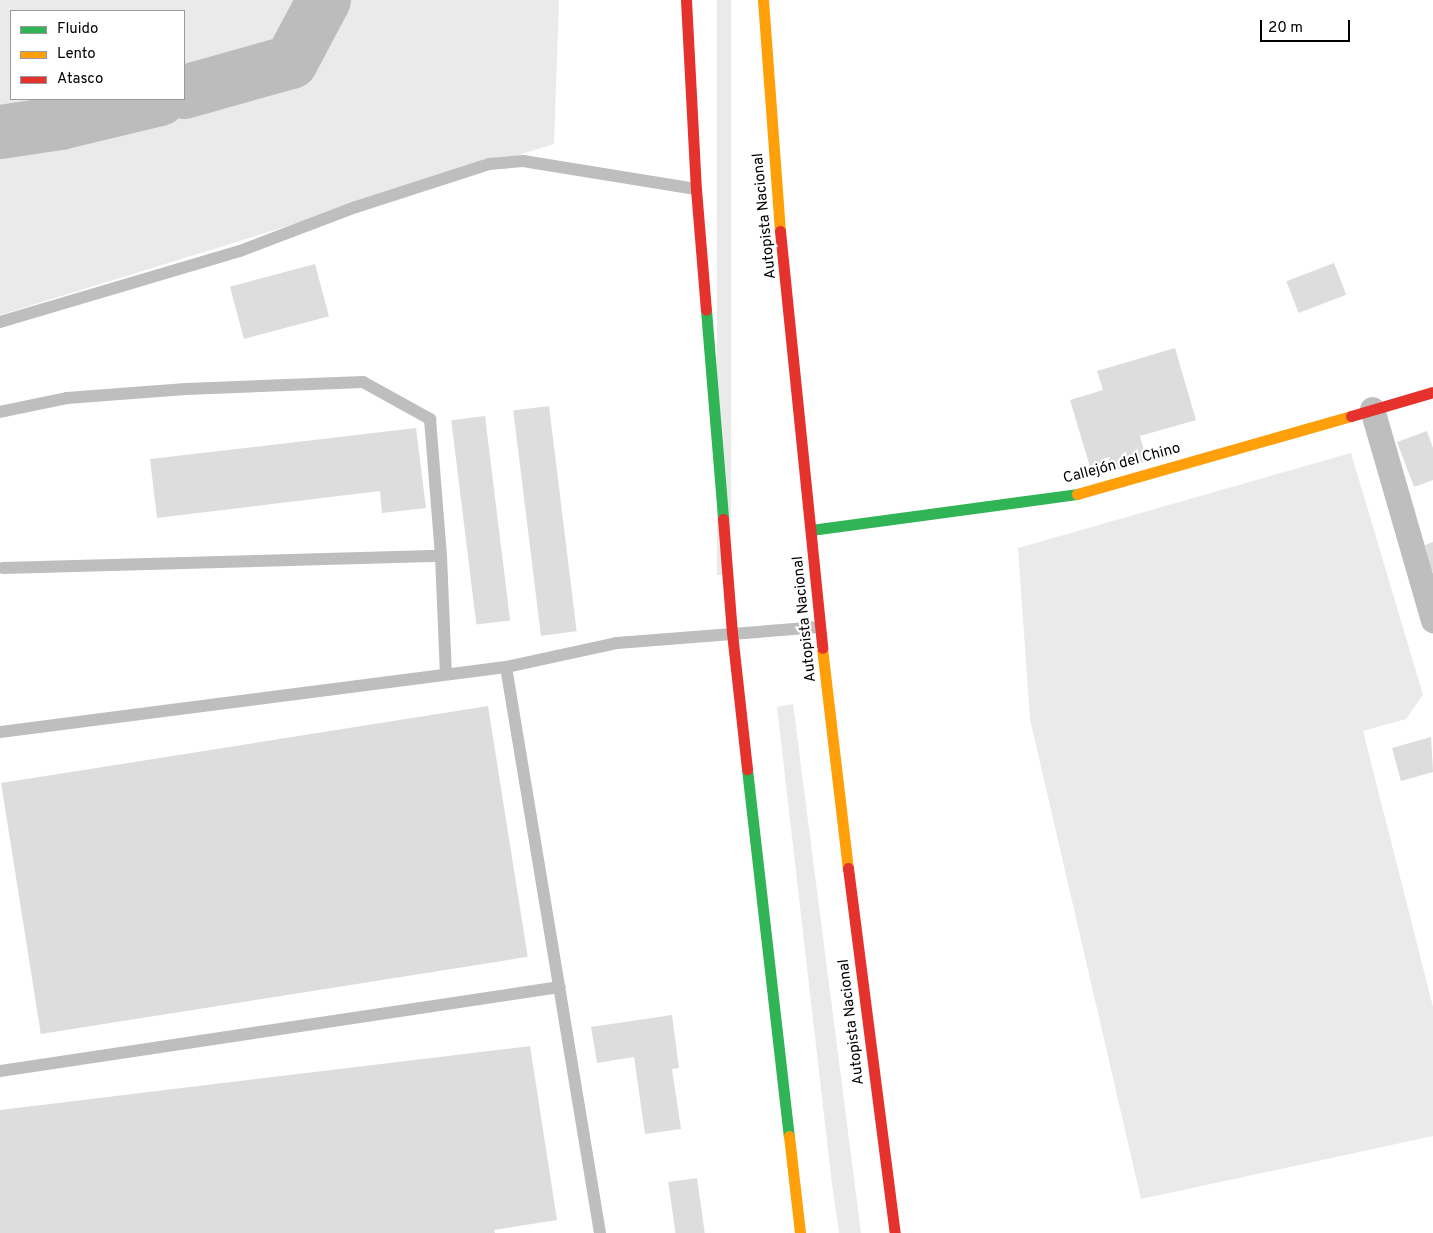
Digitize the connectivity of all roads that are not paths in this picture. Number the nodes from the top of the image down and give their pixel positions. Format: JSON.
{"nodes":[{"id":1,"x":686,"y":0,"type":"edge"},
{"id":2,"x":764,"y":0,"type":"edge"},
{"id":3,"x":696,"y":189,"type":"junction"},
{"id":4,"x":0,"y":322,"type":"edge"},
{"id":5,"x":1433,"y":392,"type":"edge"},
{"id":6,"x":1372,"y":409,"type":"junction"},
{"id":7,"x":0,"y":412,"type":"edge"},
{"id":8,"x":812,"y":530,"type":"junction"},
{"id":9,"x":441,"y":556,"type":"junction"},
{"id":10,"x":3,"y":568,"type":"dead end"},
{"id":11,"x":1433,"y":620,"type":"edge"},
{"id":12,"x":820,"y":627,"type":"junction"},
{"id":13,"x":732,"y":633,"type":"junction"},
{"id":14,"x":506,"y":667,"type":"junction"},
{"id":15,"x":446,"y":673,"type":"junction"},
{"id":16,"x":0,"y":732,"type":"edge"},
{"id":17,"x":560,"y":987,"type":"junction"},
{"id":18,"x":0,"y":1071,"type":"edge"},
{"id":19,"x":600,"y":1233,"type":"edge"},
{"id":20,"x":800,"y":1233,"type":"edge"},
{"id":21,"x":895,"y":1233,"type":"edge"}],
"edges":[{"from":1,"to":3,"type":"main road"},
{"from":2,"to":8,"type":"main road","name":"Autopista Nacional"},
{"from":3,"to":4,"type":"lane"},
{"from":3,"to":13,"type":"main road"},
{"from":5,"to":6,"type":"main road","name":"Callejón del Chino"},
{"from":6,"to":8,"type":"main road","name":"Callejón del Chino"},
{"from":6,"to":11,"type":"street"},
{"from":7,"to":9,"type":"lane"},
{"from":8,"to":12,"type":"main road","name":"Autopista Nacional"},
{"from":9,"to":10,"type":"lane"},
{"from":9,"to":15,"type":"lane"},
{"from":12,"to":13,"type":"lane"},
{"from":12,"to":21,"type":"main road","name":"Autopista Nacional"},
{"from":13,"to":14,"type":"lane"},
{"from":13,"to":20,"type":"main road"},
{"from":14,"to":15,"type":"lane"},
{"from":14,"to":17,"type":"lane"},
{"from":15,"to":16,"type":"lane"},
{"from":17,"to":18,"type":"lane"},
{"from":17,"to":19,"type":"lane"}]}
